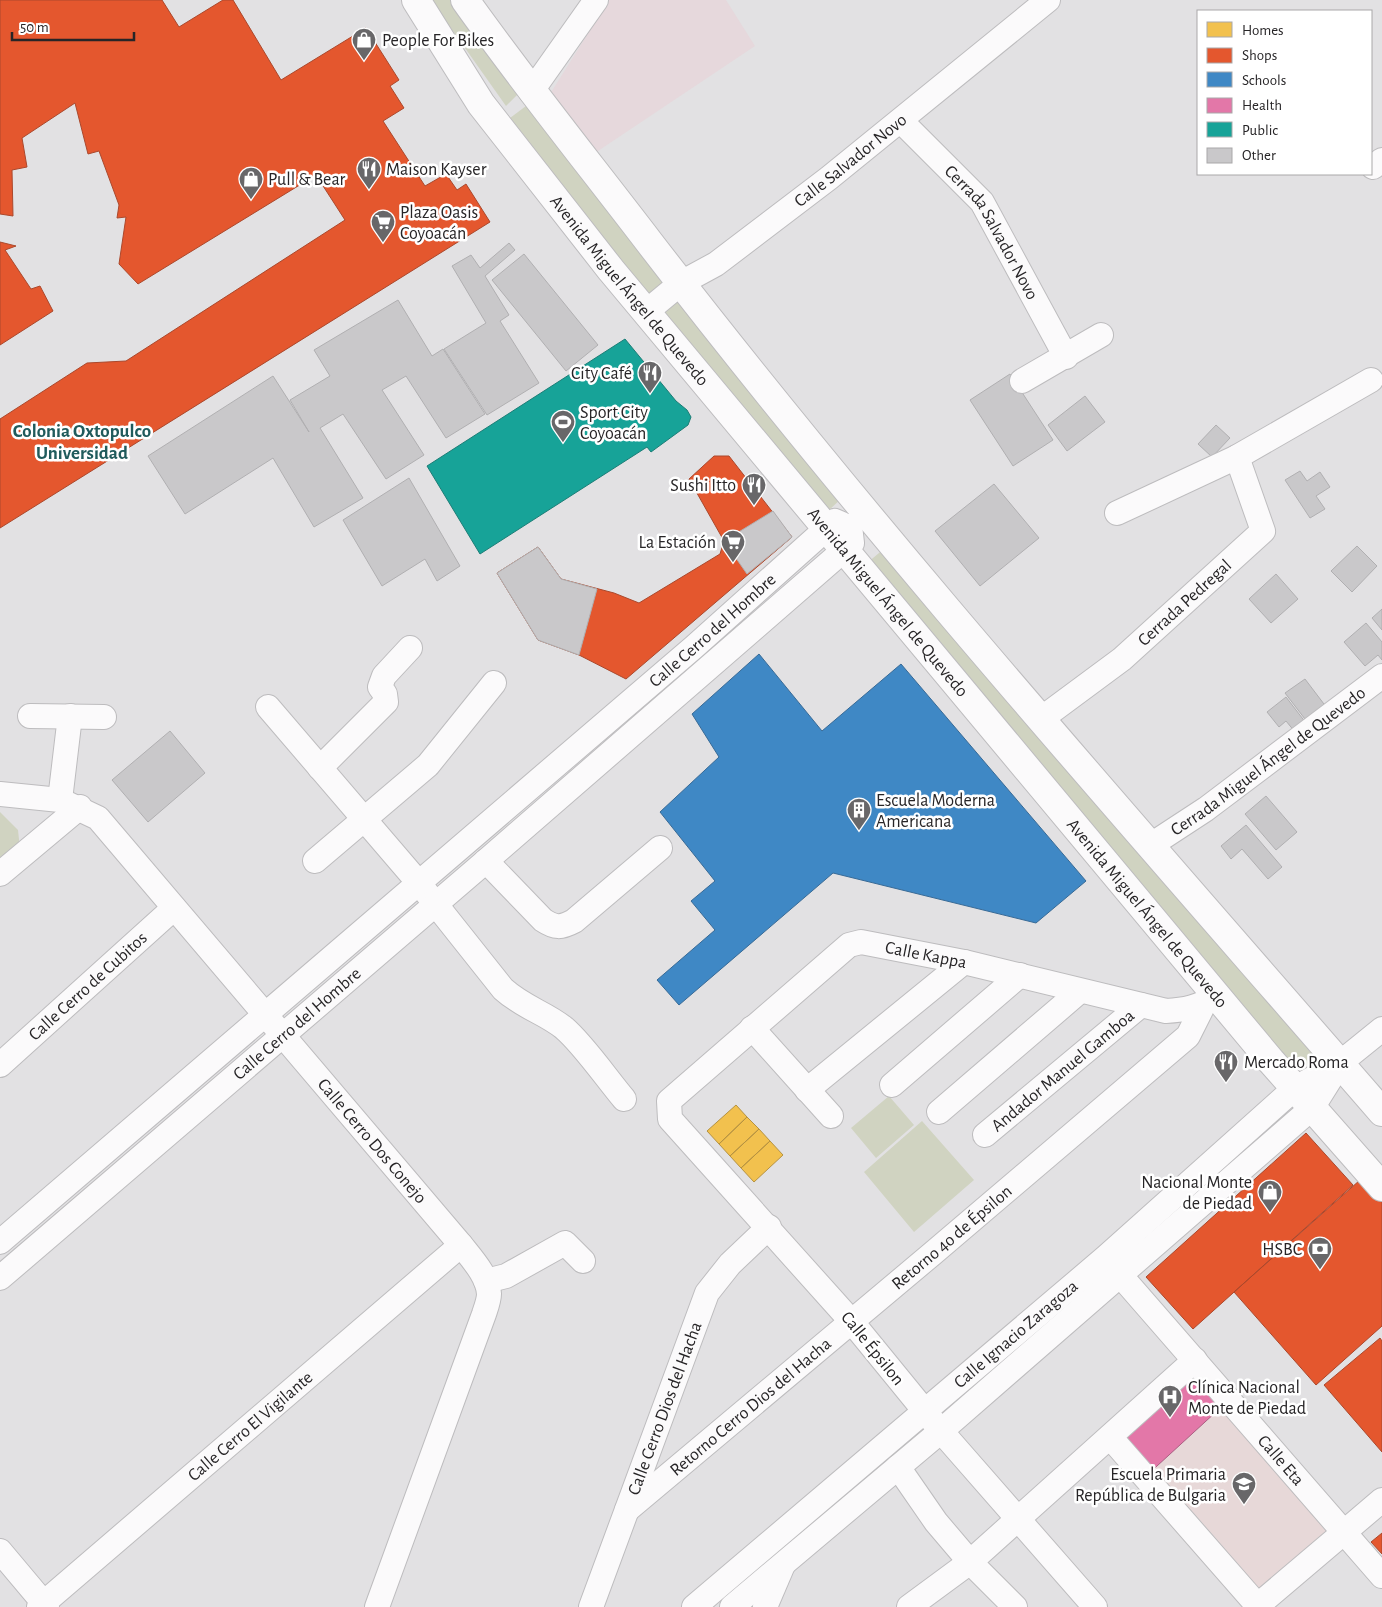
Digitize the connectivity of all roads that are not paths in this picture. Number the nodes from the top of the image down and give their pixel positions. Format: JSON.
{"nodes":[{"id":1,"x":416,"y":0,"type":"edge"},
{"id":2,"x":465,"y":0,"type":"edge"},
{"id":3,"x":596,"y":0,"type":"edge"},
{"id":4,"x":1048,"y":0,"type":"edge"},
{"id":5,"x":531,"y":92,"type":"junction"},
{"id":6,"x":901,"y":121,"type":"junction"},
{"id":7,"x":682,"y":283,"type":"junction"},
{"id":8,"x":646,"y":312,"type":"junction"},
{"id":9,"x":1100,"y":335,"type":"dead end"},
{"id":10,"x":1066,"y":357,"type":"junction"},
{"id":11,"x":1371,"y":380,"type":"dead end"},
{"id":12,"x":1022,"y":381,"type":"dead end"},
{"id":13,"x":1237,"y":457,"type":"junction"},
{"id":14,"x":1117,"y":513,"type":"dead end"},
{"id":15,"x":847,"y":529,"type":"junction"},
{"id":16,"x":410,"y":648,"type":"dead end"},
{"id":17,"x":1382,"y":676,"type":"edge"},
{"id":18,"x":494,"y":684,"type":"dead end"},
{"id":19,"x":268,"y":707,"type":"dead end"},
{"id":20,"x":30,"y":716,"type":"dead end"},
{"id":21,"x":70,"y":716,"type":"junction"},
{"id":22,"x":104,"y":717,"type":"dead end"},
{"id":23,"x":1041,"y":719,"type":"junction"},
{"id":24,"x":575,"y":746,"type":"junction"},
{"id":25,"x":320,"y":768,"type":"junction"},
{"id":26,"x":594,"y":768,"type":"junction"},
{"id":27,"x":0,"y":794,"type":"edge"},
{"id":28,"x":70,"y":804,"type":"junction"},
{"id":29,"x":364,"y":818,"type":"junction"},
{"id":30,"x":1151,"y":845,"type":"junction"},
{"id":31,"x":660,"y":848,"type":"dead end"},
{"id":32,"x":315,"y":861,"type":"dead end"},
{"id":33,"x":486,"y":861,"type":"junction"},
{"id":34,"x":0,"y":874,"type":"edge"},
{"id":35,"x":418,"y":882,"type":"junction"},
{"id":36,"x":435,"y":904,"type":"junction"},
{"id":37,"x":174,"y":908,"type":"junction"},
{"id":38,"x":964,"y":962,"type":"junction"},
{"id":39,"x":1020,"y":975,"type":"junction"},
{"id":40,"x":1080,"y":991,"type":"junction"},
{"id":41,"x":1210,"y":1000,"type":"junction"},
{"id":42,"x":1141,"y":1005,"type":"junction"},
{"id":43,"x":265,"y":1014,"type":"junction"},
{"id":44,"x":752,"y":1028,"type":"junction"},
{"id":45,"x":1382,"y":1029,"type":"edge"},
{"id":46,"x":283,"y":1034,"type":"junction"},
{"id":47,"x":1340,"y":1063,"type":"junction"},
{"id":48,"x":0,"y":1065,"type":"edge"},
{"id":49,"x":892,"y":1085,"type":"dead end"},
{"id":50,"x":682,"y":1089,"type":"joint"},
{"id":51,"x":1294,"y":1089,"type":"junction"},
{"id":52,"x":807,"y":1090,"type":"junction"},
{"id":53,"x":624,"y":1098,"type":"dead end"},
{"id":54,"x":1312,"y":1108,"type":"junction"},
{"id":55,"x":939,"y":1112,"type":"dead end"},
{"id":56,"x":1382,"y":1112,"type":"edge"},
{"id":57,"x":831,"y":1116,"type":"dead end"},
{"id":58,"x":985,"y":1135,"type":"dead end"},
{"id":59,"x":1382,"y":1187,"type":"edge"},
{"id":60,"x":769,"y":1227,"type":"junction"},
{"id":61,"x":0,"y":1242,"type":"edge"},
{"id":62,"x":461,"y":1245,"type":"junction"},
{"id":63,"x":583,"y":1261,"type":"dead end"},
{"id":64,"x":1121,"y":1276,"type":"junction"},
{"id":65,"x":0,"y":1278,"type":"edge"},
{"id":66,"x":486,"y":1281,"type":"junction"},
{"id":67,"x":852,"y":1322,"type":"junction"},
{"id":68,"x":1195,"y":1360,"type":"junction"},
{"id":69,"x":924,"y":1411,"type":"junction"},
{"id":70,"x":941,"y":1431,"type":"junction"},
{"id":71,"x":1110,"y":1437,"type":"junction"},
{"id":72,"x":898,"y":1467,"type":"junction"},
{"id":73,"x":1382,"y":1500,"type":"edge"},
{"id":74,"x":627,"y":1510,"type":"junction"},
{"id":75,"x":1018,"y":1519,"type":"junction"},
{"id":76,"x":1344,"y":1532,"type":"junction"},
{"id":77,"x":769,"y":1542,"type":"junction"},
{"id":78,"x":0,"y":1551,"type":"edge"},
{"id":79,"x":784,"y":1561,"type":"junction"},
{"id":80,"x":970,"y":1562,"type":"junction"},
{"id":81,"x":742,"y":1565,"type":"junction"},
{"id":82,"x":1382,"y":1576,"type":"edge"},
{"id":83,"x":758,"y":1584,"type":"junction"},
{"id":84,"x":43,"y":1606,"type":"edge"},
{"id":85,"x":1257,"y":1606,"type":"edge"},
{"id":86,"x":377,"y":1607,"type":"edge"},
{"id":87,"x":591,"y":1607,"type":"edge"},
{"id":88,"x":694,"y":1607,"type":"edge"},
{"id":89,"x":732,"y":1607,"type":"edge"},
{"id":90,"x":747,"y":1607,"type":"edge"},
{"id":91,"x":765,"y":1607,"type":"edge"},
{"id":92,"x":909,"y":1607,"type":"edge"},
{"id":93,"x":1015,"y":1607,"type":"edge"},
{"id":94,"x":1095,"y":1607,"type":"edge"}],
"edges":[{"from":1,"to":8,"type":"main road","name":"Avenida Miguel Ángel de Quevedo"},
{"from":2,"to":5,"type":"main road","name":"Avenida Miguel Ángel de Quevedo"},
{"from":3,"to":5,"type":"street"},
{"from":4,"to":6,"type":"street","name":"Calle Salvador Novo"},
{"from":5,"to":7,"type":"main road","name":"Avenida Miguel Ángel de Quevedo"},
{"from":6,"to":7,"type":"street","name":"Calle Salvador Novo"},
{"from":6,"to":10,"type":"street","name":"Cerrada Salvador Novo"},
{"from":7,"to":8,"type":"street","name":"Calle Salvador Novo"},
{"from":7,"to":15,"type":"main road","name":"Avenida Miguel Ángel de Quevedo"},
{"from":8,"to":15,"type":"main road","name":"Avenida Miguel Ángel de Quevedo"},
{"from":9,"to":10,"type":"street"},
{"from":10,"to":12,"type":"street"},
{"from":11,"to":13,"type":"street"},
{"from":13,"to":14,"type":"street"},
{"from":13,"to":23,"type":"street","name":"Cerrada Pedregal"},
{"from":15,"to":23,"type":"main road","name":"Avenida Miguel Ángel de Quevedo"},
{"from":15,"to":24,"type":"street","name":"Calle Cerro del Hombre"},
{"from":15,"to":26,"type":"street","name":"Calle Cerro del Hombre"},
{"from":15,"to":41,"type":"main road","name":"Avenida Miguel Ángel de Quevedo"},
{"from":16,"to":25,"type":"street"},
{"from":17,"to":30,"type":"street","name":"Cerrada Miguel Ángel de Quevedo"},
{"from":18,"to":29,"type":"street"},
{"from":19,"to":25,"type":"street"},
{"from":20,"to":21,"type":"street"},
{"from":21,"to":22,"type":"street"},
{"from":21,"to":28,"type":"street"},
{"from":23,"to":30,"type":"main road","name":"Avenida Miguel Ángel de Quevedo"},
{"from":24,"to":26,"type":"street"},
{"from":24,"to":35,"type":"street","name":"Calle Cerro del Hombre"},
{"from":25,"to":29,"type":"street"},
{"from":26,"to":33,"type":"street","name":"Calle Cerro del Hombre"},
{"from":27,"to":28,"type":"street","name":"Calle Cerro Dos Conejo"},
{"from":28,"to":34,"type":"street"},
{"from":28,"to":37,"type":"street","name":"Calle Cerro Dos Conejo"},
{"from":29,"to":32,"type":"street"},
{"from":29,"to":35,"type":"street"},
{"from":30,"to":47,"type":"main road","name":"Avenida Miguel Ángel de Quevedo"},
{"from":31,"to":33,"type":"street"},
{"from":33,"to":36,"type":"street","name":"Calle Cerro del Hombre"},
{"from":35,"to":36,"type":"street"},
{"from":35,"to":43,"type":"street","name":"Calle Cerro del Hombre"},
{"from":36,"to":46,"type":"street","name":"Calle Cerro del Hombre"},
{"from":36,"to":53,"type":"street"},
{"from":37,"to":43,"type":"street","name":"Calle Cerro Dos Conejo"},
{"from":37,"to":48,"type":"street","name":"Calle Cerro de Cubitos"},
{"from":38,"to":39,"type":"street","name":"Calle Kappa"},
{"from":38,"to":44,"type":"street","name":"Calle Kappa"},
{"from":38,"to":52,"type":"street"},
{"from":39,"to":40,"type":"street","name":"Calle Kappa"},
{"from":39,"to":49,"type":"street"},
{"from":40,"to":42,"type":"street","name":"Calle Kappa"},
{"from":40,"to":55,"type":"street"},
{"from":41,"to":42,"type":"street","name":"Calle Kappa"},
{"from":41,"to":51,"type":"main road","name":"Avenida Miguel Ángel de Quevedo"},
{"from":41,"to":67,"type":"street","name":"Retorno 4o de Épsilon"},
{"from":42,"to":58,"type":"street","name":"Andador Manuel Gamboa"},
{"from":43,"to":46,"type":"street","name":"Calle Cerro Dos Conejo"},
{"from":43,"to":61,"type":"street","name":"Calle Cerro del Hombre"},
{"from":44,"to":50,"type":"street","name":"Calle Kappa"},
{"from":44,"to":52,"type":"street"},
{"from":45,"to":47,"type":"street","name":"Calle Ignacio Zaragoza"},
{"from":46,"to":62,"type":"street","name":"Calle Cerro Dos Conejo"},
{"from":46,"to":65,"type":"street","name":"Calle Cerro del Hombre"},
{"from":47,"to":51,"type":"street","name":"Calle Ignacio Zaragoza"},
{"from":47,"to":54,"type":"street","name":"Calle Ignacio Zaragoza"},
{"from":47,"to":56,"type":"main road","name":"Avenida Miguel Ángel de Quevedo"},
{"from":50,"to":60,"type":"street","name":"Calle Épsilon"},
{"from":51,"to":54,"type":"main road","name":"Avenida Miguel Ángel de Quevedo"},
{"from":51,"to":69,"type":"street","name":"Calle Ignacio Zaragoza"},
{"from":52,"to":57,"type":"street"},
{"from":54,"to":59,"type":"main road","name":"Avenida Miguel Ángel de Quevedo"},
{"from":54,"to":64,"type":"street","name":"Calle Ignacio Zaragoza"},
{"from":60,"to":67,"type":"street","name":"Calle Épsilon"},
{"from":60,"to":74,"type":"street","name":"Calle Cerro Dios del Hacha"},
{"from":62,"to":66,"type":"street","name":"Calle Cerro Dos Conejo"},
{"from":62,"to":84,"type":"street","name":"Calle Cerro El Vigilante"},
{"from":63,"to":66,"type":"street"},
{"from":64,"to":68,"type":"street","name":"Calle Eta"},
{"from":64,"to":70,"type":"street","name":"Calle Ignacio Zaragoza"},
{"from":66,"to":86,"type":"street"},
{"from":67,"to":69,"type":"street","name":"Calle Épsilon"},
{"from":67,"to":74,"type":"street","name":"Retorno Cerro Dios del Hacha"},
{"from":68,"to":71,"type":"street"},
{"from":68,"to":76,"type":"street","name":"Calle Eta"},
{"from":69,"to":70,"type":"street","name":"Calle Épsilon"},
{"from":69,"to":77,"type":"street","name":"Calle Ignacio Zaragoza"},
{"from":70,"to":72,"type":"street","name":"Calle Ignacio Zaragoza"},
{"from":70,"to":75,"type":"street","name":"Calle Épsilon"},
{"from":71,"to":75,"type":"street"},
{"from":71,"to":85,"type":"street"},
{"from":72,"to":79,"type":"street","name":"Calle Ignacio Zaragoza"},
{"from":72,"to":80,"type":"street"},
{"from":73,"to":76,"type":"street"},
{"from":74,"to":87,"type":"street","name":"Calle Cerro Dios del Hacha"},
{"from":75,"to":80,"type":"street"},
{"from":75,"to":94,"type":"street","name":"Calle Épsilon"},
{"from":76,"to":82,"type":"street","name":"Calle Eta"},
{"from":76,"to":85,"type":"street"},
{"from":77,"to":79,"type":"street"},
{"from":77,"to":81,"type":"street","name":"Calle Ignacio Zaragoza"},
{"from":78,"to":84,"type":"street"},
{"from":79,"to":83,"type":"street","name":"Calle Ignacio Zaragoza"},
{"from":79,"to":91,"type":"street"},
{"from":80,"to":92,"type":"street"},
{"from":80,"to":93,"type":"street"},
{"from":81,"to":83,"type":"street"},
{"from":81,"to":88,"type":"street","name":"Calle Ignacio Zaragoza"},
{"from":83,"to":89,"type":"street","name":"Calle Ignacio Zaragoza"},
{"from":83,"to":90,"type":"street"}]}
